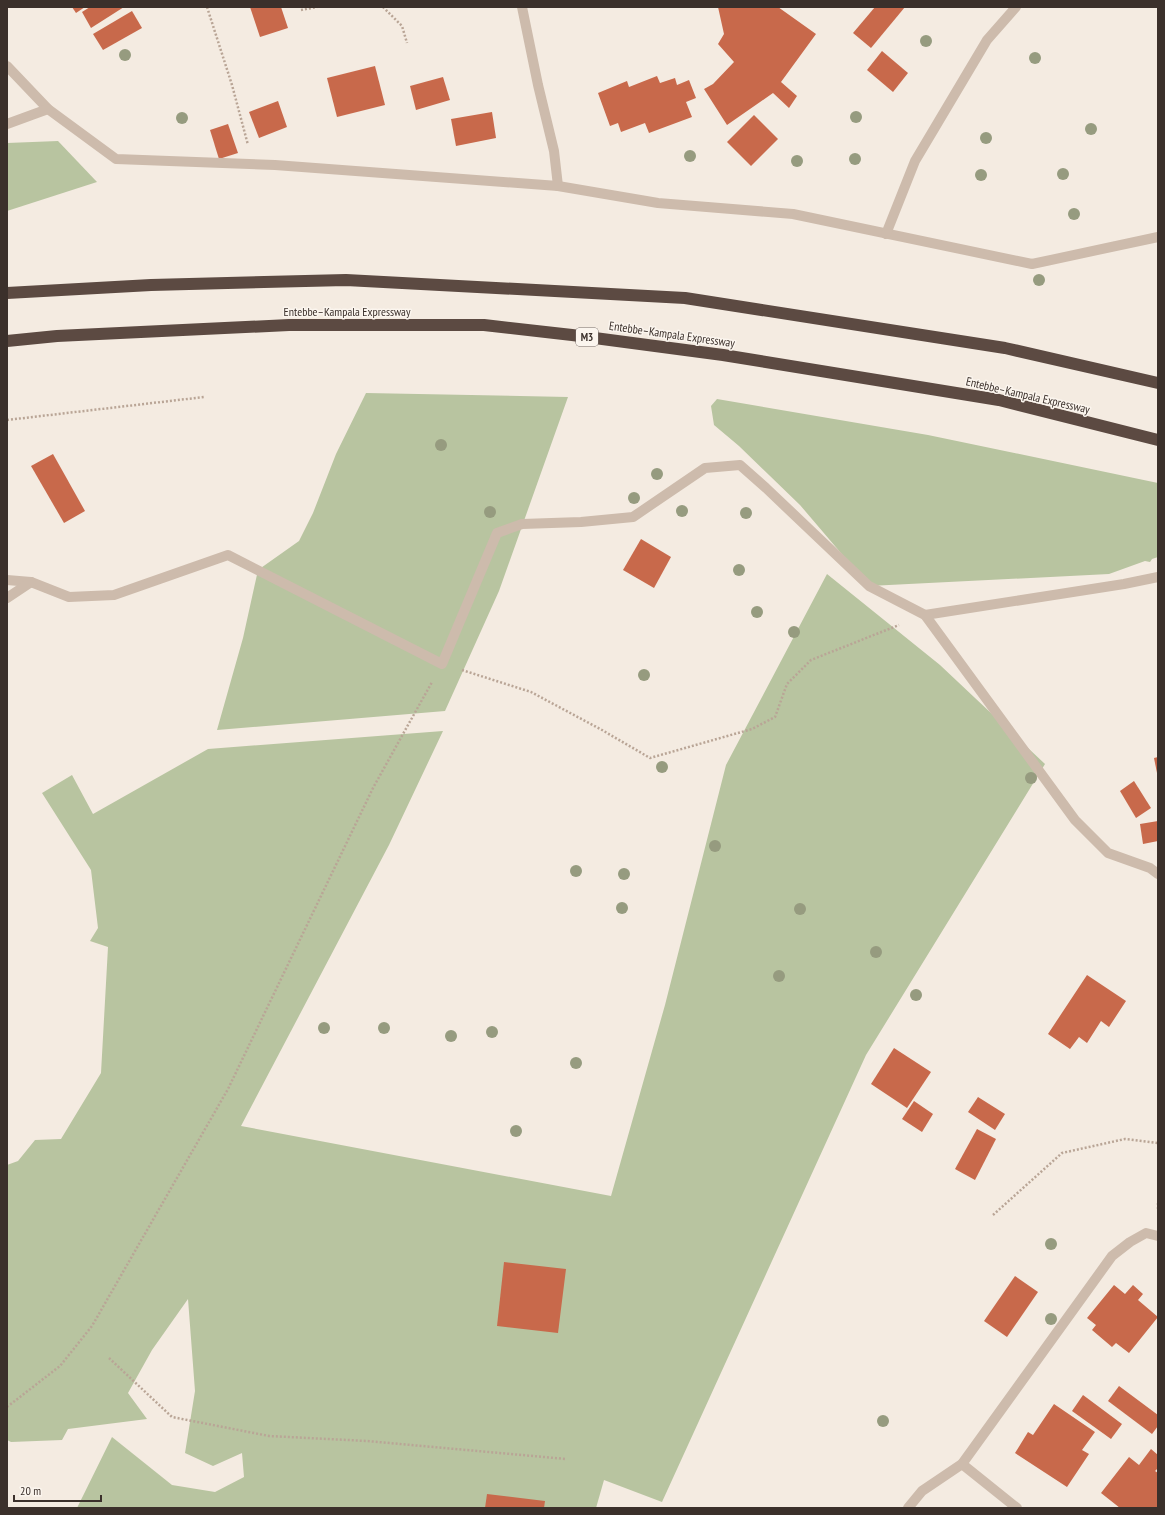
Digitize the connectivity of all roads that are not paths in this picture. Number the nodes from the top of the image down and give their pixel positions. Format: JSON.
{"nodes":[{"id":1,"x":522,"y":7,"type":"edge"},
{"id":2,"x":1016,"y":7,"type":"edge"},
{"id":3,"x":7,"y":66,"type":"edge"},
{"id":4,"x":48,"y":109,"type":"junction"},
{"id":5,"x":7,"y":124,"type":"edge"},
{"id":6,"x":558,"y":186,"type":"junction"},
{"id":7,"x":886,"y":234,"type":"junction"},
{"id":8,"x":1158,"y":237,"type":"edge"},
{"id":9,"x":7,"y":293,"type":"edge"},
{"id":10,"x":7,"y":341,"type":"edge"},
{"id":11,"x":1158,"y":382,"type":"edge"},
{"id":12,"x":1158,"y":440,"type":"edge"},
{"id":13,"x":1158,"y":577,"type":"edge"},
{"id":14,"x":7,"y":580,"type":"edge"},
{"id":15,"x":31,"y":582,"type":"junction"},
{"id":16,"x":7,"y":598,"type":"edge"},
{"id":17,"x":925,"y":615,"type":"junction"},
{"id":18,"x":1158,"y":874,"type":"edge"},
{"id":19,"x":1158,"y":1236,"type":"edge"},
{"id":20,"x":962,"y":1464,"type":"junction"},
{"id":21,"x":908,"y":1508,"type":"edge"},
{"id":22,"x":1017,"y":1508,"type":"edge"}],
"edges":[{"from":1,"to":6,"type":"street"},
{"from":2,"to":7,"type":"street"},
{"from":3,"to":4,"type":"street"},
{"from":4,"to":5,"type":"street"},
{"from":4,"to":6,"type":"street"},
{"from":6,"to":7,"type":"street"},
{"from":7,"to":8,"type":"street"},
{"from":9,"to":11,"type":"highway"},
{"from":10,"to":12,"type":"highway","name":"Entebbe–Kampala Expressway","number":"M3"},
{"from":13,"to":17,"type":"street"},
{"from":14,"to":15,"type":"street"},
{"from":15,"to":16,"type":"street"},
{"from":15,"to":17,"type":"street"},
{"from":17,"to":18,"type":"street"},
{"from":19,"to":20,"type":"street"},
{"from":20,"to":21,"type":"street"},
{"from":20,"to":22,"type":"street"}]}
